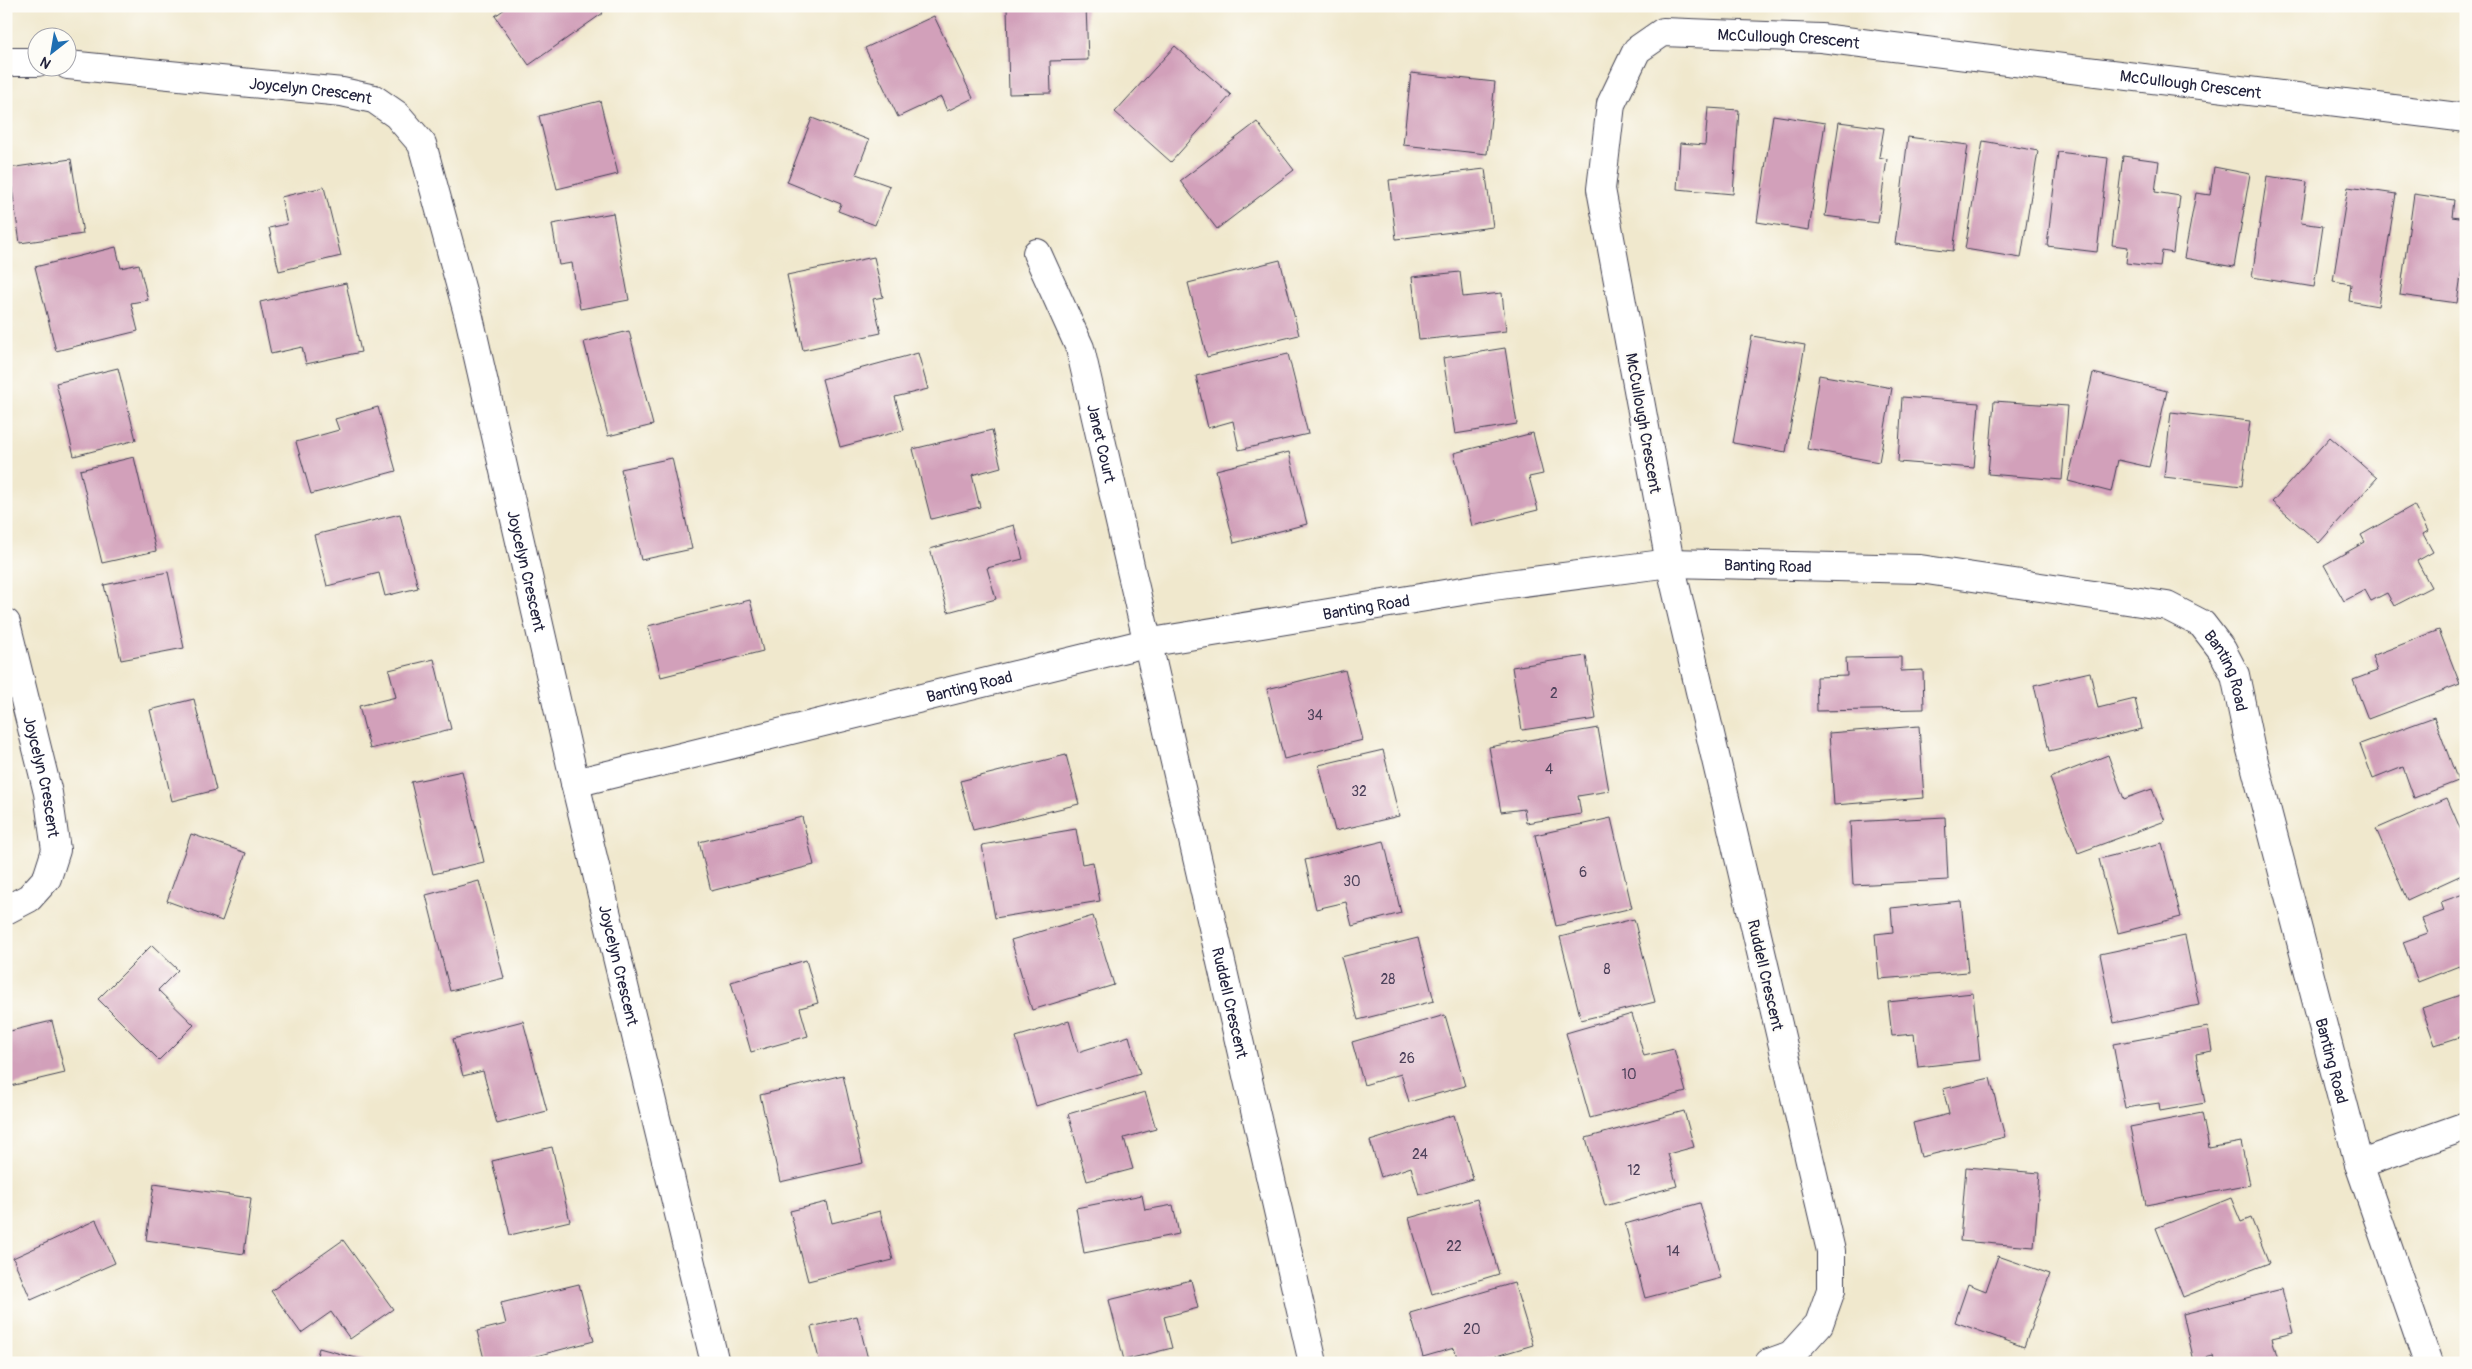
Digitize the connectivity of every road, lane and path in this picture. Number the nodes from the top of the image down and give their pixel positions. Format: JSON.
{"nodes":[{"id":1,"x":6,"y":62,"type":"edge"},
{"id":2,"x":28,"y":62,"type":"edge"},
{"id":3,"x":78,"y":66,"type":"edge"},
{"id":4,"x":2466,"y":118,"type":"edge"},
{"id":5,"x":1037,"y":252,"type":"dead end"},
{"id":6,"x":1670,"y":563,"type":"junction"},
{"id":7,"x":6,"y":623,"type":"edge"},
{"id":8,"x":1146,"y":643,"type":"junction"},
{"id":9,"x":575,"y":783,"type":"junction"},
{"id":10,"x":6,"y":910,"type":"edge"},
{"id":11,"x":2466,"y":1126,"type":"edge"},
{"id":12,"x":2359,"y":1164,"type":"junction"},
{"id":13,"x":715,"y":1363,"type":"edge"},
{"id":14,"x":1314,"y":1363,"type":"edge"},
{"id":15,"x":1769,"y":1363,"type":"edge"},
{"id":16,"x":2428,"y":1363,"type":"edge"}],
"edges":[{"from":1,"to":2,"type":"street"},
{"from":3,"to":9,"type":"street","name":"Joycelyn Crescent"},
{"from":4,"to":6,"type":"street","name":"McCullough Crescent"},
{"from":5,"to":8,"type":"street","name":"Janet Court"},
{"from":6,"to":8,"type":"street","name":"Banting Road"},
{"from":6,"to":12,"type":"street","name":"Banting Road"},
{"from":6,"to":15,"type":"street","name":"Ruddell Crescent"},
{"from":7,"to":10,"type":"street","name":"Joycelyn Crescent"},
{"from":8,"to":9,"type":"street","name":"Banting Road"},
{"from":8,"to":14,"type":"street","name":"Ruddell Crescent"},
{"from":9,"to":13,"type":"street","name":"Joycelyn Crescent"},
{"from":11,"to":12,"type":"street"},
{"from":12,"to":16,"type":"street","name":"Banting Road"}]}
